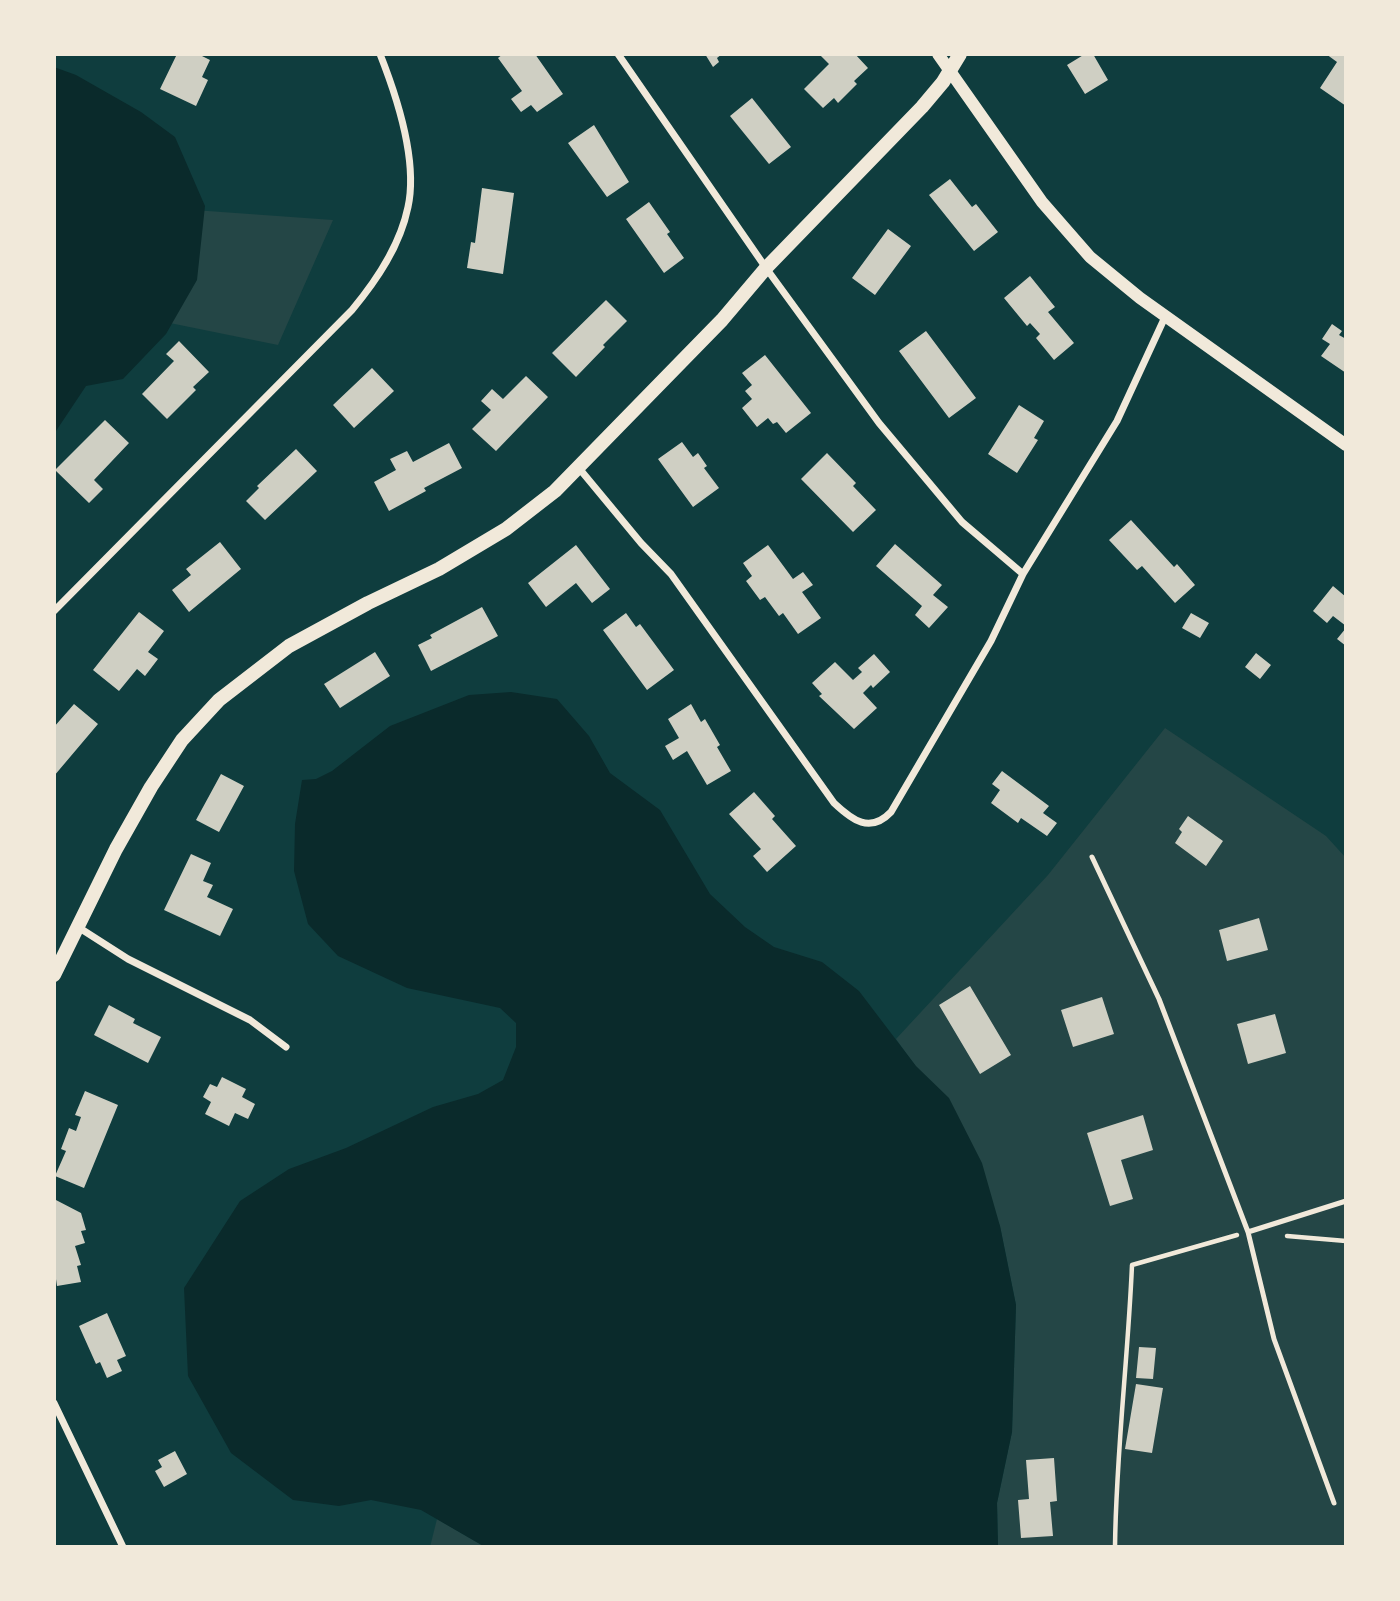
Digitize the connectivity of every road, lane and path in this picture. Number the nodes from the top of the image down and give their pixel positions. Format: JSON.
{"nodes":[{"id":1,"x":380,"y":54,"type":"edge"},
{"id":2,"x":618,"y":54,"type":"edge"},
{"id":3,"x":938,"y":54,"type":"edge"},
{"id":4,"x":960,"y":54,"type":"edge"},
{"id":5,"x":950,"y":71,"type":"junction"},
{"id":6,"x":766,"y":268,"type":"junction"},
{"id":7,"x":1165,"y":317,"type":"junction"},
{"id":8,"x":1346,"y":445,"type":"edge"},
{"id":9,"x":578,"y":467,"type":"junction"},
{"id":10,"x":1023,"y":574,"type":"junction"},
{"id":11,"x":54,"y":611,"type":"edge"},
{"id":12,"x":1092,"y":857,"type":"dead end"},
{"id":13,"x":78,"y":926,"type":"junction"},
{"id":14,"x":54,"y":975,"type":"edge"},
{"id":15,"x":286,"y":1047,"type":"dead end"},
{"id":16,"x":1346,"y":1201,"type":"edge"},
{"id":17,"x":1248,"y":1232,"type":"junction"},
{"id":18,"x":1284,"y":1236,"type":"dead end"},
{"id":19,"x":1346,"y":1241,"type":"edge"},
{"id":20,"x":54,"y":1403,"type":"edge"},
{"id":21,"x":1334,"y":1503,"type":"dead end"},
{"id":22,"x":123,"y":1547,"type":"edge"},
{"id":23,"x":1115,"y":1547,"type":"edge"}],
"edges":[{"from":1,"to":11,"type":"street"},
{"from":2,"to":6,"type":"street"},
{"from":3,"to":5,"type":"street"},
{"from":4,"to":5,"type":"main road"},
{"from":5,"to":6,"type":"main road"},
{"from":5,"to":7,"type":"street"},
{"from":6,"to":9,"type":"main road"},
{"from":6,"to":10,"type":"street"},
{"from":7,"to":8,"type":"street"},
{"from":7,"to":10,"type":"street"},
{"from":9,"to":10,"type":"street"},
{"from":9,"to":13,"type":"main road"},
{"from":12,"to":17,"type":"lane"},
{"from":13,"to":14,"type":"main road"},
{"from":13,"to":15,"type":"street"},
{"from":16,"to":17,"type":"lane"},
{"from":17,"to":21,"type":"lane"},
{"from":17,"to":23,"type":"path"},
{"from":18,"to":19,"type":"path"},
{"from":20,"to":22,"type":"street"}]}
